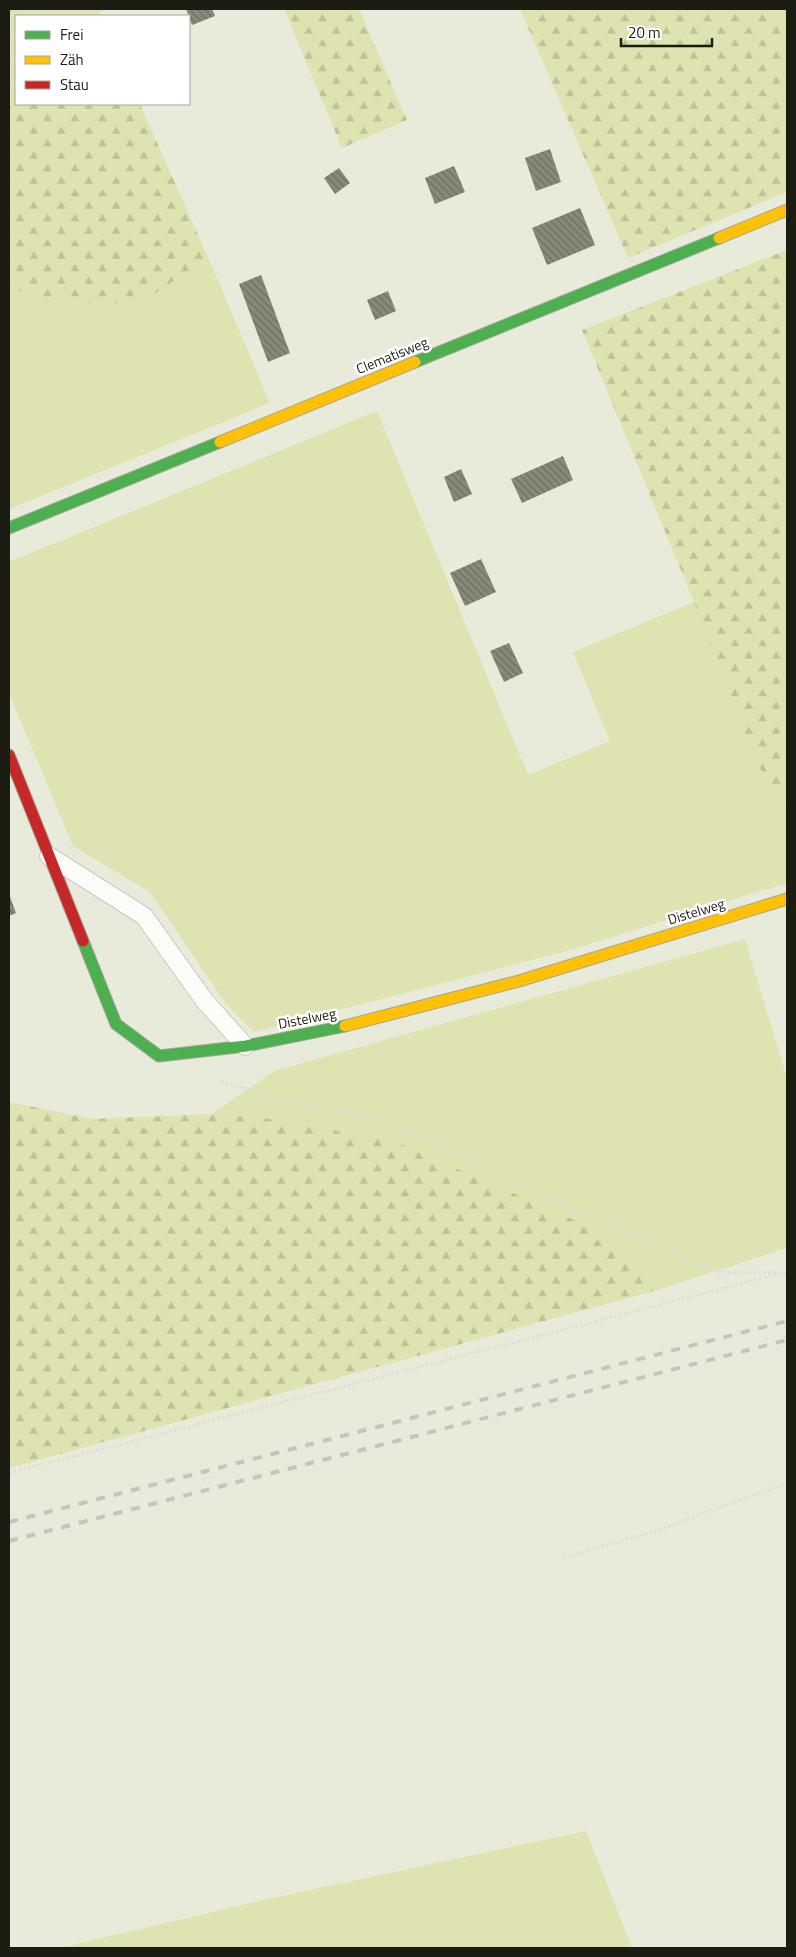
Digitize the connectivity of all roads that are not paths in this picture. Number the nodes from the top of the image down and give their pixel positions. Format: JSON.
{"nodes":[{"id":1,"x":787,"y":210,"type":"edge"},
{"id":2,"x":9,"y":528,"type":"edge"},
{"id":3,"x":9,"y":755,"type":"edge"},
{"id":4,"x":48,"y":855,"type":"junction"},
{"id":5,"x":787,"y":898,"type":"edge"},
{"id":6,"x":245,"y":1046,"type":"junction"}],
"edges":[{"from":1,"to":2,"type":"street","name":"Clematisweg"},
{"from":3,"to":4,"type":"street","name":"Distelweg"},
{"from":4,"to":6,"type":"lane"},
{"from":4,"to":6,"type":"street","name":"Distelweg"},
{"from":5,"to":6,"type":"street","name":"Distelweg"}]}
